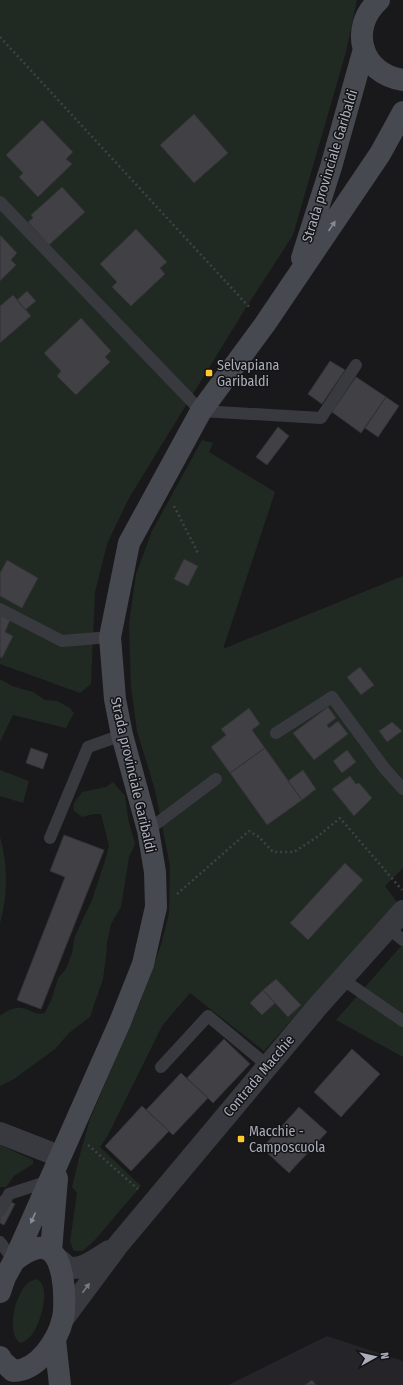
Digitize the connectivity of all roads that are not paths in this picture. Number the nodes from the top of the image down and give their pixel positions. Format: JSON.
{"nodes":[{"id":1,"x":373,"y":4,"type":"edge"},
{"id":2,"x":364,"y":49,"type":"junction"},
{"id":3,"x":403,"y":80,"type":"edge"},
{"id":4,"x":403,"y":112,"type":"edge"},
{"id":5,"x":0,"y":202,"type":"edge"},
{"id":6,"x":294,"y":282,"type":"junction"},
{"id":7,"x":356,"y":365,"type":"dead end"},
{"id":8,"x":201,"y":411,"type":"junction"},
{"id":9,"x":0,"y":610,"type":"edge"},
{"id":10,"x":110,"y":637,"type":"junction"},
{"id":11,"x":276,"y":734,"type":"dead end"},
{"id":12,"x":122,"y":735,"type":"junction"},
{"id":13,"x":216,"y":779,"type":"dead end"},
{"id":14,"x":403,"y":789,"type":"edge"},
{"id":15,"x":148,"y":830,"type":"junction"},
{"id":16,"x":50,"y":838,"type":"dead end"},
{"id":17,"x":403,"y":911,"type":"edge"},
{"id":18,"x":395,"y":934,"type":"edge"},
{"id":19,"x":342,"y":979,"type":"junction"},
{"id":20,"x":403,"y":1021,"type":"edge"},
{"id":21,"x":268,"y":1066,"type":"junction"},
{"id":22,"x":161,"y":1067,"type":"dead end"},
{"id":23,"x":0,"y":1133,"type":"edge"},
{"id":24,"x":59,"y":1156,"type":"junction"},
{"id":25,"x":50,"y":1181,"type":"junction"},
{"id":26,"x":0,"y":1211,"type":"edge"},
{"id":27,"x":0,"y":1242,"type":"edge"},
{"id":28,"x":118,"y":1245,"type":"junction"},
{"id":29,"x":54,"y":1255,"type":"junction"},
{"id":30,"x":14,"y":1261,"type":"junction"},
{"id":31,"x":0,"y":1292,"type":"edge"},
{"id":32,"x":63,"y":1319,"type":"junction"},
{"id":33,"x":55,"y":1340,"type":"junction"},
{"id":34,"x":12,"y":1374,"type":"edge"},
{"id":35,"x":60,"y":1385,"type":"edge"}],
"edges":[{"from":1,"to":2,"type":"main road"},
{"from":2,"to":3,"type":"main road"},
{"from":2,"to":6,"type":"main road","name":"Strada provinciale Garibaldi"},
{"from":6,"to":4,"type":"main road","name":"Strada provinciale Garibaldi","one_way":true},
{"from":5,"to":8,"type":"lane"},
{"from":6,"to":8,"type":"main road","name":"Strada provinciale Garibaldi"},
{"from":7,"to":8,"type":"lane"},
{"from":8,"to":10,"type":"main road","name":"Strada provinciale Garibaldi"},
{"from":9,"to":10,"type":"lane"},
{"from":10,"to":12,"type":"main road","name":"Strada provinciale Garibaldi"},
{"from":11,"to":14,"type":"lane"},
{"from":12,"to":15,"type":"main road","name":"Strada provinciale Garibaldi"},
{"from":12,"to":16,"type":"lane"},
{"from":13,"to":15,"type":"lane"},
{"from":15,"to":24,"type":"main road","name":"Strada provinciale Garibaldi"},
{"from":17,"to":18,"type":"street","name":"Contrada Macchie"},
{"from":18,"to":19,"type":"street","name":"Contrada Macchie"},
{"from":19,"to":20,"type":"lane"},
{"from":19,"to":21,"type":"street","name":"Contrada Macchie"},
{"from":21,"to":22,"type":"lane"},
{"from":21,"to":28,"type":"street","name":"Contrada Macchie"},
{"from":23,"to":24,"type":"street"},
{"from":24,"to":25,"type":"main road","name":"Strada provinciale Garibaldi"},
{"from":24,"to":29,"type":"main road","name":"Strada provinciale Garibaldi"},
{"from":25,"to":26,"type":"lane"},
{"from":25,"to":30,"type":"main road","name":"Strada provinciale Garibaldi","one_way":true},
{"from":27,"to":30,"type":"lane"},
{"from":28,"to":29,"type":"street","name":"Contrada Macchie"},
{"from":32,"to":28,"type":"street","name":"Contrada Macchie","one_way":true},
{"from":29,"to":30,"type":"main road"},
{"from":29,"to":32,"type":"main road","name":"Strada provinciale Garibaldi"},
{"from":30,"to":31,"type":"main road","name":"Strada provinciale Garibaldi"},
{"from":32,"to":33,"type":"main road","name":"Strada provinciale Garibaldi"},
{"from":33,"to":34,"type":"main road"},
{"from":33,"to":35,"type":"main road"}]}
